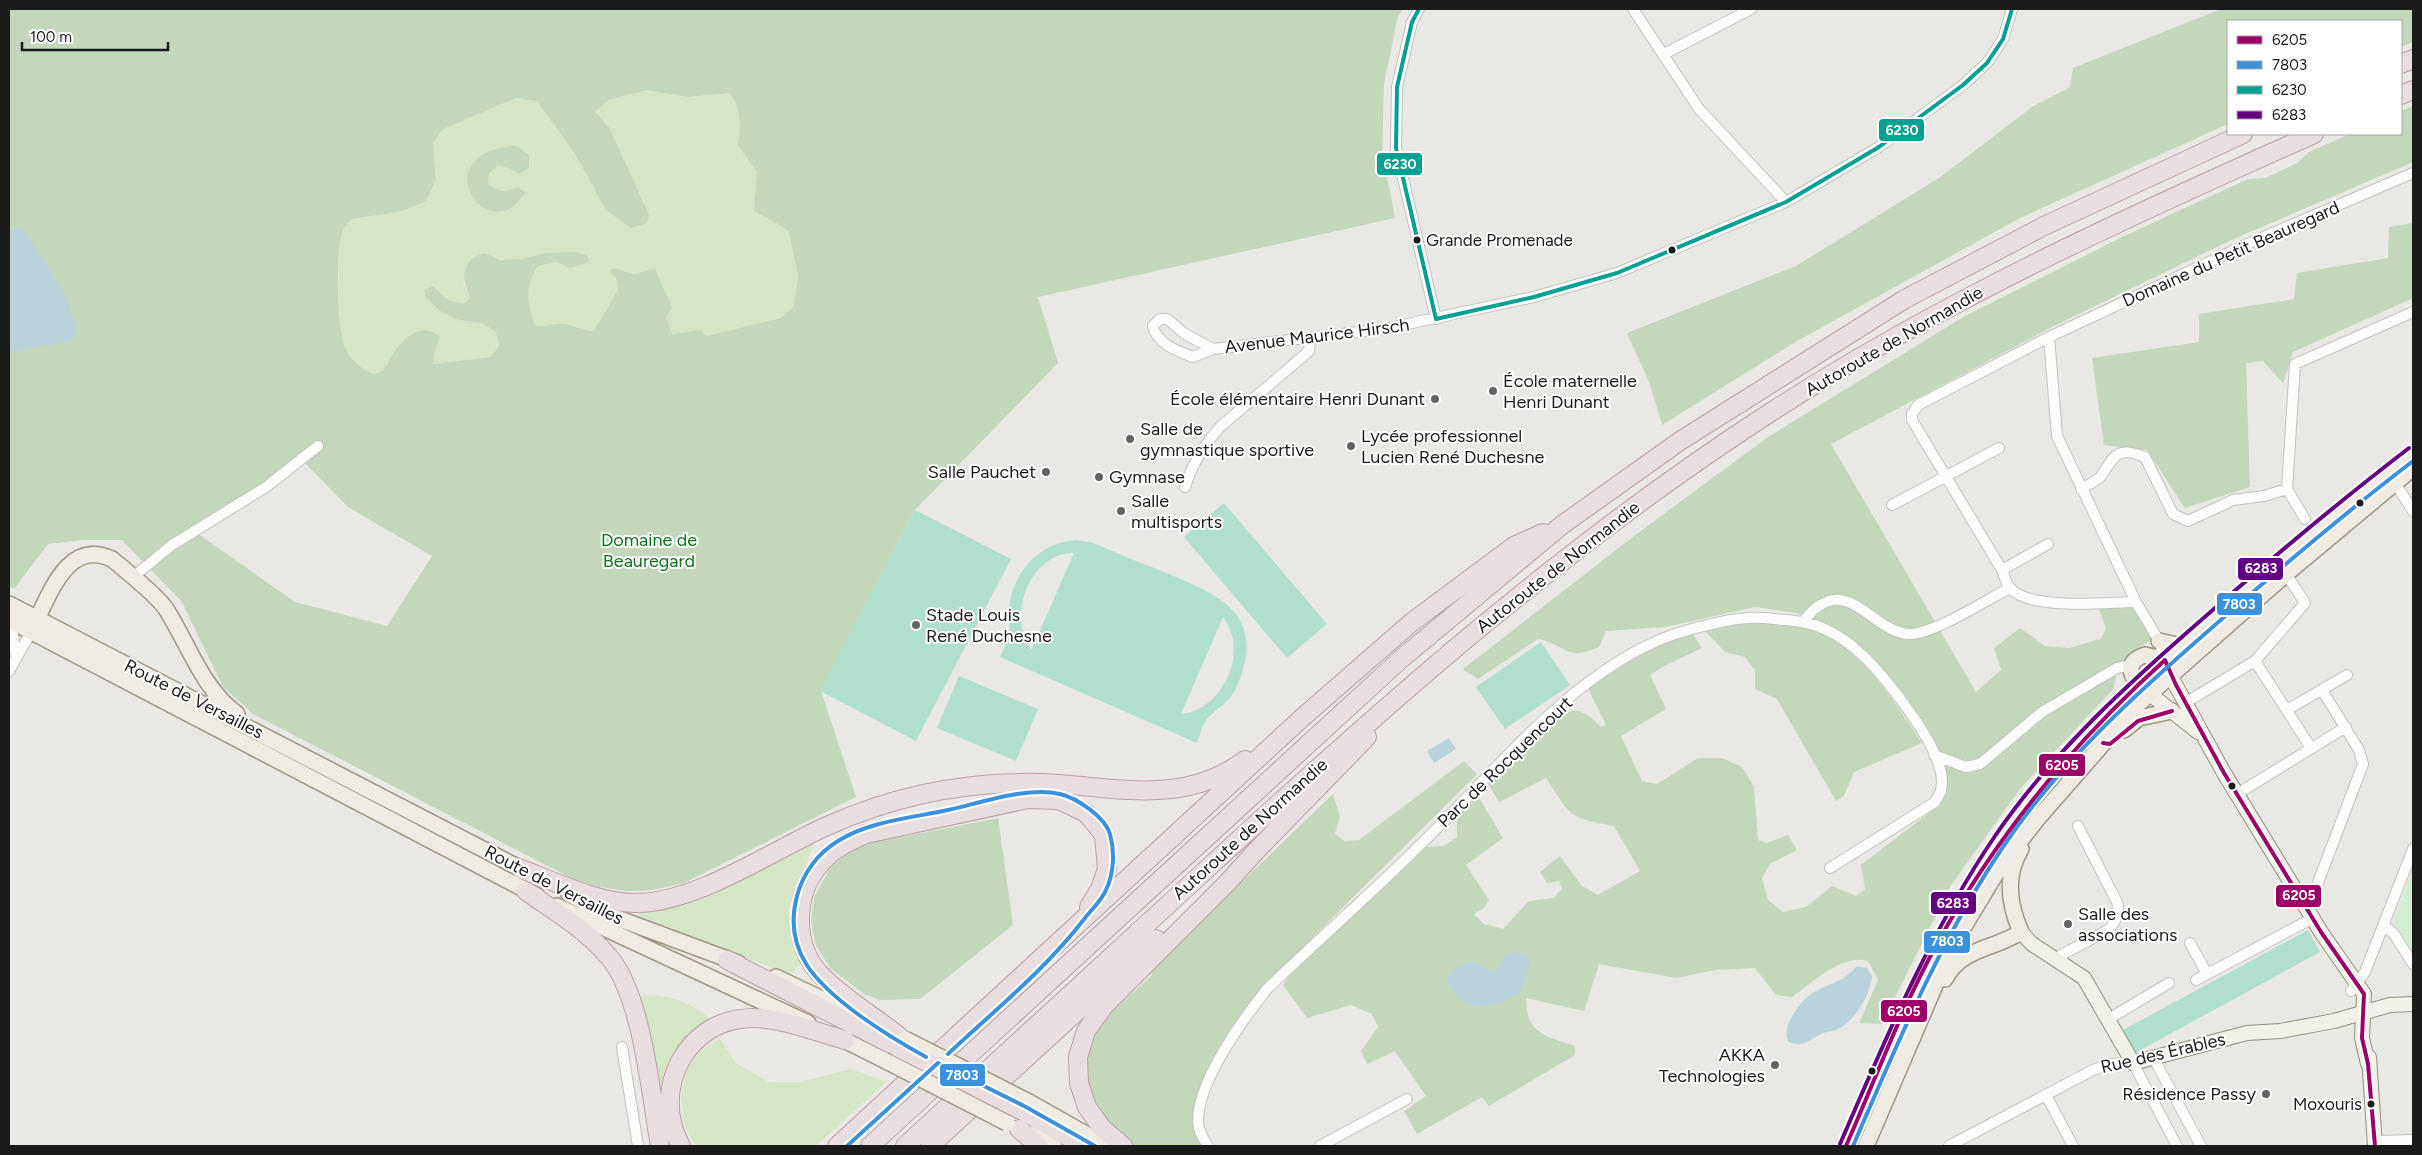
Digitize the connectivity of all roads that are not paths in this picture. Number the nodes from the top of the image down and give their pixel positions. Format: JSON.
{"nodes":[{"id":1,"x":1419,"y":9,"type":"edge"},
{"id":2,"x":1633,"y":9,"type":"edge"},
{"id":3,"x":1751,"y":9,"type":"edge"},
{"id":4,"x":2012,"y":9,"type":"edge"},
{"id":5,"x":1664,"y":54,"type":"junction"},
{"id":6,"x":2241,"y":135,"type":"edge"},
{"id":7,"x":2312,"y":135,"type":"edge"},
{"id":8,"x":2413,"y":173,"type":"edge"},
{"id":9,"x":1786,"y":202,"type":"junction"},
{"id":10,"x":2413,"y":312,"type":"edge"},
{"id":11,"x":1436,"y":319,"type":"junction"},
{"id":12,"x":2049,"y":337,"type":"junction"},
{"id":13,"x":1310,"y":339,"type":"junction"},
{"id":14,"x":1213,"y":349,"type":"junction"},
{"id":15,"x":318,"y":446,"type":"dead end"},
{"id":16,"x":1998,"y":448,"type":"dead end"},
{"id":17,"x":2413,"y":453,"type":"edge"},
{"id":18,"x":2413,"y":468,"type":"edge"},
{"id":19,"x":1945,"y":477,"type":"junction"},
{"id":20,"x":2395,"y":483,"type":"junction"},
{"id":21,"x":1186,"y":486,"type":"dead end"},
{"id":22,"x":2081,"y":488,"type":"junction"},
{"id":23,"x":2286,"y":489,"type":"junction"},
{"id":24,"x":1892,"y":505,"type":"dead end"},
{"id":25,"x":2413,"y":511,"type":"edge"},
{"id":26,"x":2305,"y":519,"type":"dead end"},
{"id":27,"x":1562,"y":525,"type":"junction"},
{"id":28,"x":2048,"y":544,"type":"dead end"},
{"id":29,"x":2002,"y":570,"type":"junction"},
{"id":30,"x":2286,"y":574,"type":"junction"},
{"id":31,"x":133,"y":578,"type":"junction"},
{"id":32,"x":2010,"y":588,"type":"junction"},
{"id":33,"x":2136,"y":602,"type":"junction"},
{"id":34,"x":9,"y":604,"type":"edge"},
{"id":35,"x":9,"y":620,"type":"edge"},
{"id":36,"x":1803,"y":622,"type":"junction"},
{"id":37,"x":34,"y":625,"type":"junction"},
{"id":38,"x":9,"y":630,"type":"edge"},
{"id":39,"x":2159,"y":641,"type":"junction"},
{"id":40,"x":2181,"y":646,"type":"junction"},
{"id":41,"x":16,"y":658,"type":"junction"},
{"id":42,"x":2165,"y":660,"type":"junction"},
{"id":43,"x":2255,"y":661,"type":"junction"},
{"id":44,"x":2132,"y":665,"type":"junction"},
{"id":45,"x":9,"y":671,"type":"edge"},
{"id":46,"x":2170,"y":675,"type":"junction"},
{"id":47,"x":2347,"y":676,"type":"dead end"},
{"id":48,"x":2137,"y":684,"type":"junction"},
{"id":49,"x":2322,"y":690,"type":"junction"},
{"id":50,"x":2150,"y":694,"type":"junction"},
{"id":51,"x":2185,"y":703,"type":"junction"},
{"id":52,"x":1384,"y":710,"type":"junction"},
{"id":53,"x":2287,"y":710,"type":"junction"},
{"id":54,"x":2172,"y":711,"type":"junction"},
{"id":55,"x":1304,"y":717,"type":"junction"},
{"id":56,"x":2346,"y":727,"type":"junction"},
{"id":57,"x":2202,"y":736,"type":"junction"},
{"id":58,"x":268,"y":738,"type":"junction"},
{"id":59,"x":2103,"y":744,"type":"junction"},
{"id":60,"x":2311,"y":748,"type":"junction"},
{"id":61,"x":1934,"y":755,"type":"junction"},
{"id":62,"x":2237,"y":794,"type":"junction"},
{"id":63,"x":2039,"y":817,"type":"junction"},
{"id":64,"x":2078,"y":826,"type":"dead end"},
{"id":65,"x":2413,"y":850,"type":"edge"},
{"id":66,"x":1256,"y":851,"type":"junction"},
{"id":67,"x":1830,"y":868,"type":"dead end"},
{"id":68,"x":521,"y":869,"type":"junction"},
{"id":69,"x":526,"y":891,"type":"junction"},
{"id":70,"x":2310,"y":913,"type":"junction"},
{"id":71,"x":2384,"y":925,"type":"junction"},
{"id":72,"x":2021,"y":932,"type":"junction"},
{"id":73,"x":2190,"y":943,"type":"dead end"},
{"id":74,"x":1058,"y":944,"type":"junction"},
{"id":75,"x":2054,"y":959,"type":"junction"},
{"id":76,"x":726,"y":960,"type":"joint"},
{"id":77,"x":2413,"y":964,"type":"edge"},
{"id":78,"x":2207,"y":974,"type":"junction"},
{"id":79,"x":2196,"y":980,"type":"dead end"},
{"id":80,"x":2169,"y":983,"type":"dead end"},
{"id":81,"x":2355,"y":987,"type":"junction"},
{"id":82,"x":2413,"y":1004,"type":"edge"},
{"id":83,"x":2364,"y":1013,"type":"junction"},
{"id":84,"x":2107,"y":1020,"type":"junction"},
{"id":85,"x":1917,"y":1024,"type":"junction"},
{"id":86,"x":845,"y":1040,"type":"junction"},
{"id":87,"x":901,"y":1041,"type":"junction"},
{"id":88,"x":622,"y":1047,"type":"dead end"},
{"id":89,"x":2154,"y":1059,"type":"junction"},
{"id":90,"x":2133,"y":1064,"type":"junction"},
{"id":91,"x":2046,"y":1095,"type":"junction"},
{"id":92,"x":1407,"y":1099,"type":"dead end"},
{"id":93,"x":1025,"y":1106,"type":"junction"},
{"id":94,"x":1013,"y":1126,"type":"junction"},
{"id":95,"x":2413,"y":1140,"type":"edge"},
{"id":96,"x":2375,"y":1144,"type":"edge"},
{"id":97,"x":838,"y":1145,"type":"edge"},
{"id":98,"x":638,"y":1146,"type":"edge"},
{"id":99,"x":660,"y":1146,"type":"edge"},
{"id":100,"x":681,"y":1146,"type":"edge"},
{"id":101,"x":870,"y":1146,"type":"edge"},
{"id":102,"x":905,"y":1146,"type":"edge"},
{"id":103,"x":930,"y":1146,"type":"edge"},
{"id":104,"x":1039,"y":1146,"type":"edge"},
{"id":105,"x":1054,"y":1146,"type":"edge"},
{"id":106,"x":1084,"y":1146,"type":"edge"},
{"id":107,"x":1108,"y":1146,"type":"edge"},
{"id":108,"x":1123,"y":1146,"type":"edge"},
{"id":109,"x":1208,"y":1146,"type":"edge"},
{"id":110,"x":1320,"y":1146,"type":"edge"},
{"id":111,"x":1846,"y":1146,"type":"edge"},
{"id":112,"x":1866,"y":1146,"type":"edge"},
{"id":113,"x":1949,"y":1146,"type":"edge"},
{"id":114,"x":2073,"y":1146,"type":"edge"},
{"id":115,"x":2177,"y":1146,"type":"edge"},
{"id":116,"x":2201,"y":1146,"type":"edge"}],
"edges":[{"from":1,"to":11,"type":"street"},
{"from":2,"to":5,"type":"street"},
{"from":3,"to":5,"type":"street"},
{"from":4,"to":9,"type":"street","name":"Avenue Maurice Hirsch"},
{"from":5,"to":9,"type":"street"},
{"from":6,"to":27,"type":"highway","name":"Autoroute de Normandie"},
{"from":7,"to":52,"type":"highway","name":"Autoroute de Normandie"},
{"from":8,"to":12,"type":"street","name":"Domaine du Petit Beauregard"},
{"from":9,"to":11,"type":"street","name":"Avenue Maurice Hirsch"},
{"from":10,"to":23,"type":"street"},
{"from":11,"to":13,"type":"street","name":"Avenue Maurice Hirsch"},
{"from":12,"to":19,"type":"street","name":"Domaine du Petit Beauregard"},
{"from":12,"to":22,"type":"street"},
{"from":13,"to":14,"type":"street","name":"Avenue Maurice Hirsch"},
{"from":13,"to":21,"type":"street"},
{"from":14,"to":14,"type":"street","name":"Avenue Maurice Hirsch"},
{"from":15,"to":31,"type":"street"},
{"from":16,"to":19,"type":"street"},
{"from":17,"to":40,"type":"main road"},
{"from":18,"to":20,"type":"main road"},
{"from":19,"to":24,"type":"street"},
{"from":19,"to":29,"type":"street","name":"Domaine du Petit Beauregard"},
{"from":20,"to":25,"type":"street"},
{"from":20,"to":30,"type":"main road"},
{"from":22,"to":23,"type":"street"},
{"from":22,"to":33,"type":"street"},
{"from":23,"to":26,"type":"street"},
{"from":27,"to":55,"type":"highway"},
{"from":27,"to":101,"type":"highway","name":"Autoroute de Normandie"},
{"from":28,"to":29,"type":"street"},
{"from":29,"to":32,"type":"street","name":"Domaine du Petit Beauregard"},
{"from":30,"to":43,"type":"street"},
{"from":30,"to":46,"type":"main road"},
{"from":31,"to":37,"type":"main road"},
{"from":31,"to":58,"type":"main road"},
{"from":32,"to":33,"type":"street"},
{"from":32,"to":36,"type":"street"},
{"from":33,"to":39,"type":"street"},
{"from":34,"to":37,"type":"main road","name":"Route de Versailles"},
{"from":35,"to":37,"type":"main road","name":"Route de Versailles"},
{"from":36,"to":61,"type":"street","name":"Parc de Rocquencourt"},
{"from":36,"to":109,"type":"street","name":"Parc de Rocquencourt"},
{"from":37,"to":41,"type":"street"},
{"from":37,"to":58,"type":"main road","name":"Route de Versailles"},
{"from":37,"to":69,"type":"main road","name":"Route de Versailles"},
{"from":38,"to":41,"type":"street"},
{"from":39,"to":40,"type":"main road"},
{"from":39,"to":42,"type":"street"},
{"from":40,"to":42,"type":"main road"},
{"from":41,"to":45,"type":"street"},
{"from":42,"to":44,"type":"main road"},
{"from":42,"to":46,"type":"main road"},
{"from":42,"to":48,"type":"main road"},
{"from":43,"to":51,"type":"street"},
{"from":43,"to":53,"type":"street"},
{"from":44,"to":48,"type":"main road"},
{"from":44,"to":61,"type":"street"},
{"from":46,"to":50,"type":"main road"},
{"from":46,"to":51,"type":"street"},
{"from":47,"to":49,"type":"street"},
{"from":48,"to":50,"type":"main road"},
{"from":48,"to":111,"type":"main road"},
{"from":49,"to":53,"type":"street"},
{"from":49,"to":56,"type":"street"},
{"from":50,"to":54,"type":"street"},
{"from":50,"to":59,"type":"main road"},
{"from":51,"to":57,"type":"street"},
{"from":52,"to":66,"type":"highway"},
{"from":52,"to":102,"type":"highway","name":"Autoroute de Normandie"},
{"from":53,"to":60,"type":"street"},
{"from":54,"to":57,"type":"street"},
{"from":54,"to":59,"type":"main road"},
{"from":55,"to":68,"type":"highway"},
{"from":55,"to":74,"type":"highway"},
{"from":56,"to":60,"type":"street"},
{"from":56,"to":70,"type":"street"},
{"from":57,"to":62,"type":"street"},
{"from":58,"to":68,"type":"main road","name":"Route de Versailles"},
{"from":59,"to":63,"type":"main road"},
{"from":60,"to":62,"type":"street"},
{"from":61,"to":67,"type":"street","name":"Parc de Rocquencourt"},
{"from":62,"to":70,"type":"street"},
{"from":63,"to":72,"type":"main road"},
{"from":63,"to":85,"type":"main road"},
{"from":64,"to":75,"type":"street"},
{"from":65,"to":71,"type":"street"},
{"from":66,"to":103,"type":"highway"},
{"from":66,"to":108,"type":"highway"},
{"from":68,"to":76,"type":"main road","name":"Route de Versailles"},
{"from":69,"to":86,"type":"main road","name":"Route de Versailles"},
{"from":69,"to":99,"type":"highway"},
{"from":70,"to":78,"type":"street"},
{"from":70,"to":81,"type":"street"},
{"from":71,"to":77,"type":"street"},
{"from":71,"to":81,"type":"street"},
{"from":72,"to":75,"type":"street"},
{"from":72,"to":85,"type":"main road"},
{"from":73,"to":78,"type":"street"},
{"from":74,"to":87,"type":"highway"},
{"from":74,"to":97,"type":"highway"},
{"from":75,"to":84,"type":"street"},
{"from":76,"to":87,"type":"highway"},
{"from":78,"to":79,"type":"street"},
{"from":80,"to":84,"type":"street"},
{"from":81,"to":83,"type":"street"},
{"from":82,"to":83,"type":"street","name":"Rue des Érables"},
{"from":83,"to":89,"type":"street","name":"Rue des Érables"},
{"from":83,"to":96,"type":"street"},
{"from":84,"to":90,"type":"street"},
{"from":85,"to":112,"type":"main road"},
{"from":86,"to":94,"type":"main road","name":"Route de Versailles","bridge":true},
{"from":86,"to":100,"type":"highway"},
{"from":87,"to":93,"type":"highway","bridge":true},
{"from":88,"to":98,"type":"street"},
{"from":89,"to":90,"type":"street","name":"Rue des Érables"},
{"from":89,"to":116,"type":"street"},
{"from":90,"to":91,"type":"street","name":"Rue des Érables"},
{"from":90,"to":115,"type":"street"},
{"from":91,"to":113,"type":"street","name":"Rue des Érables"},
{"from":91,"to":114,"type":"street"},
{"from":92,"to":110,"type":"street"},
{"from":93,"to":106,"type":"highway"},
{"from":93,"to":107,"type":"main road"},
{"from":94,"to":104,"type":"highway"},
{"from":94,"to":105,"type":"main road","name":"Route de Versailles"},
{"from":95,"to":96,"type":"street"}]}
